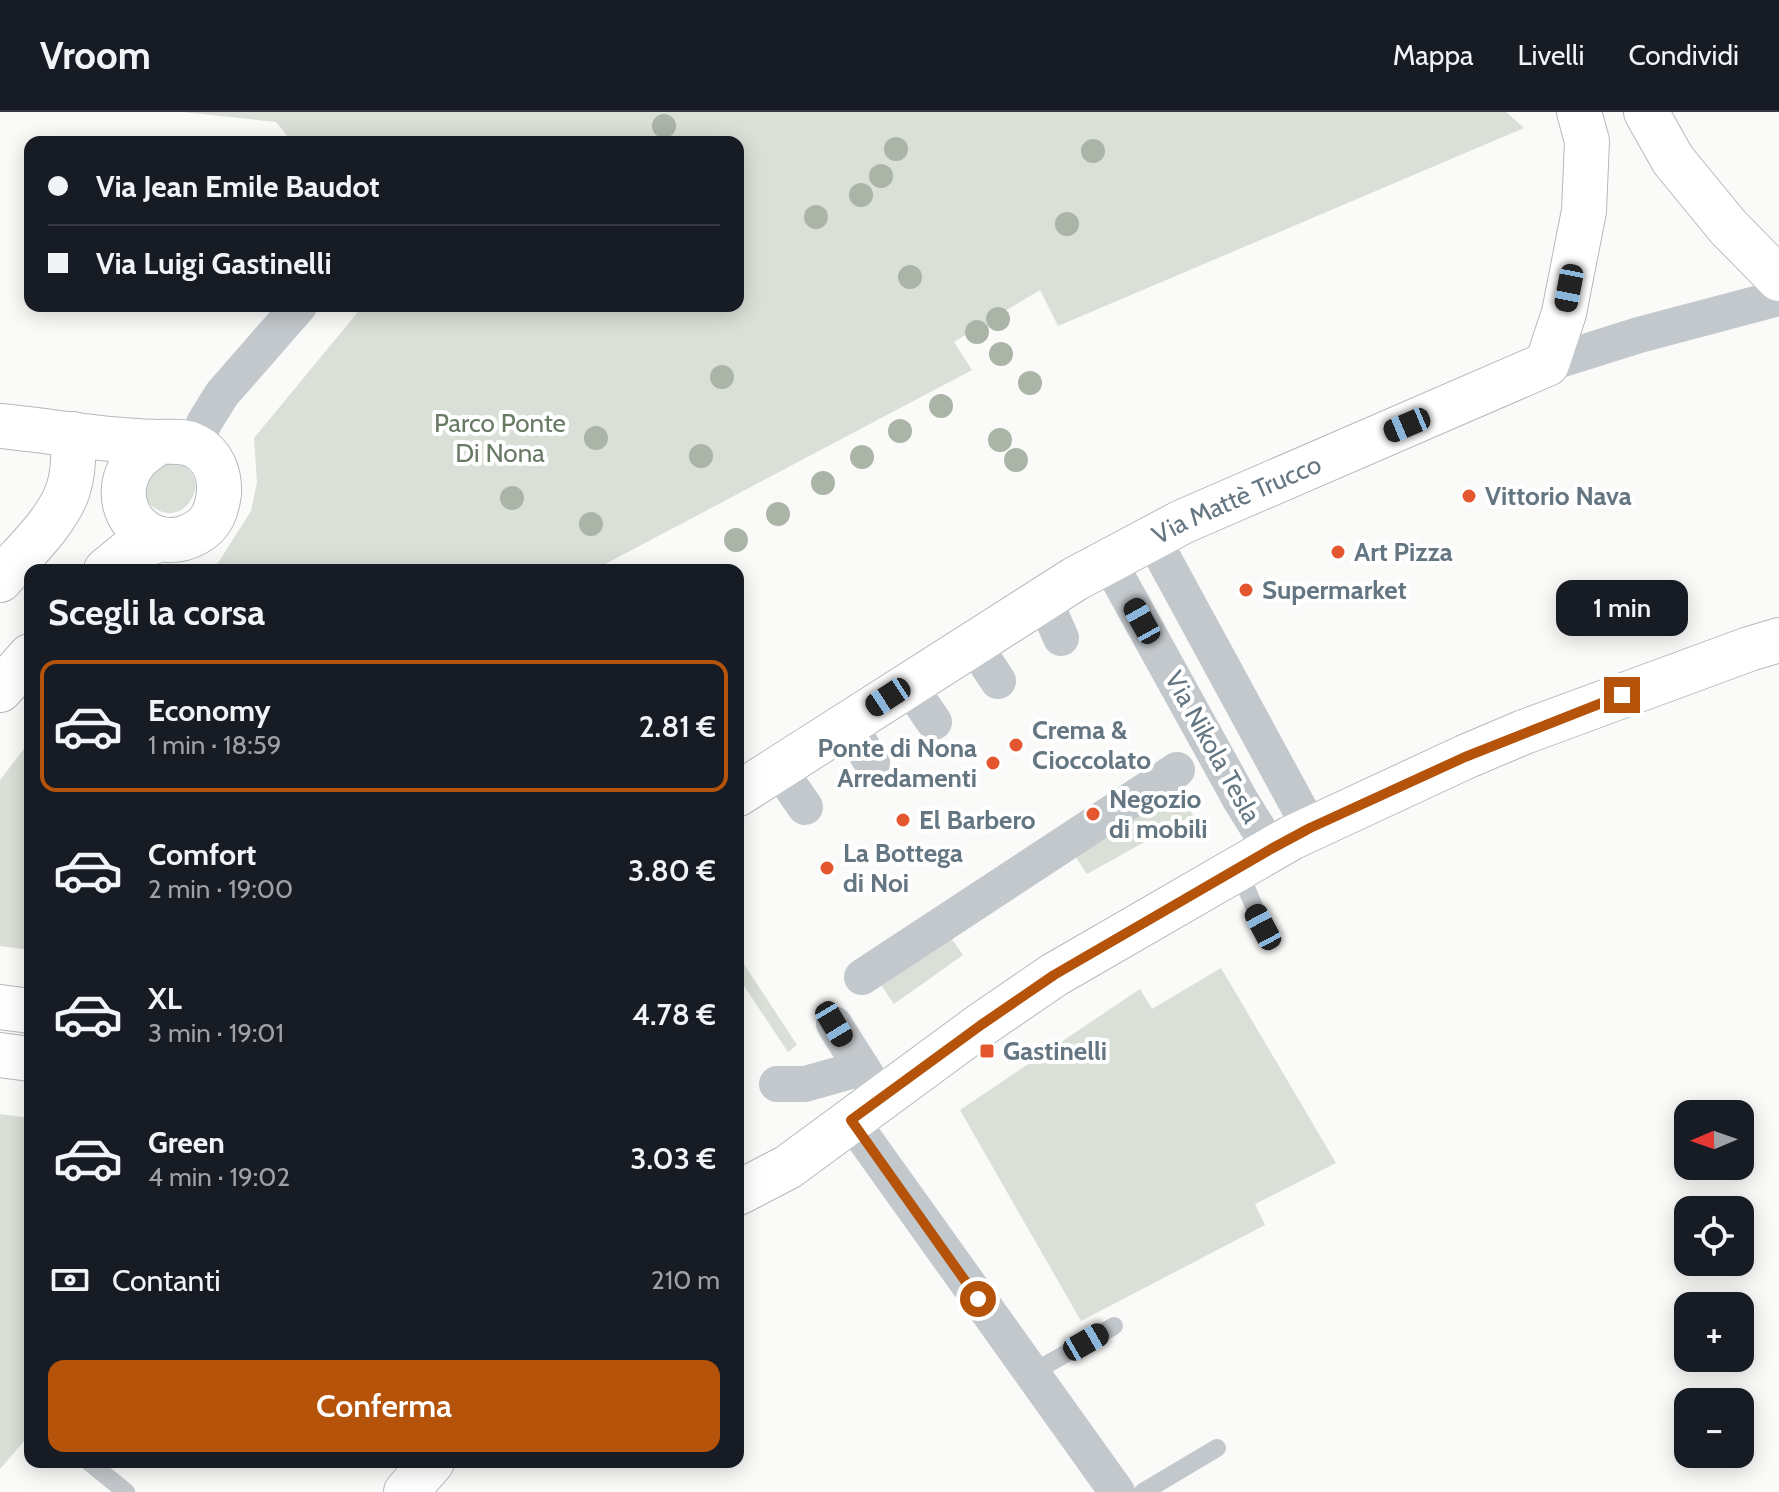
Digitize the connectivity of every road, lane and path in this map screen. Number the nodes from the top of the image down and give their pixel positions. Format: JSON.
{"nodes":[{"id":1,"x":1579,"y":112,"type":"edge"},
{"id":2,"x":1646,"y":112,"type":"edge"},
{"id":3,"x":1779,"y":279,"type":"edge"},
{"id":4,"x":1779,"y":298,"type":"edge"},
{"id":5,"x":294,"y":312,"type":"edge"},
{"id":6,"x":1547,"y":364,"type":"junction"},
{"id":7,"x":0,"y":426,"type":"edge"},
{"id":8,"x":73,"y":434,"type":"junction"},
{"id":9,"x":177,"y":444,"type":"junction"},
{"id":10,"x":125,"y":484,"type":"junction"},
{"id":11,"x":160,"y":539,"type":"junction"},
{"id":12,"x":1153,"y":539,"type":"junction"},
{"id":13,"x":1109,"y":562,"type":"junction"},
{"id":14,"x":113,"y":564,"type":"edge"},
{"id":15,"x":0,"y":580,"type":"edge"},
{"id":16,"x":1043,"y":597,"type":"junction"},
{"id":17,"x":1061,"y":638,"type":"dead end"},
{"id":18,"x":1779,"y":640,"type":"edge"},
{"id":19,"x":973,"y":643,"type":"junction"},
{"id":20,"x":24,"y":663,"type":"edge"},
{"id":21,"x":998,"y":681,"type":"dead end"},
{"id":22,"x":908,"y":684,"type":"junction"},
{"id":23,"x":0,"y":690,"type":"edge"},
{"id":24,"x":934,"y":722,"type":"dead end"},
{"id":25,"x":848,"y":723,"type":"junction"},
{"id":26,"x":872,"y":763,"type":"dead end"},
{"id":27,"x":778,"y":768,"type":"junction"},
{"id":28,"x":1177,"y":770,"type":"dead end"},
{"id":29,"x":744,"y":790,"type":"edge"},
{"id":30,"x":805,"y":807,"type":"dead end"},
{"id":31,"x":1310,"y":828,"type":"junction"},
{"id":32,"x":1254,"y":859,"type":"junction"},
{"id":33,"x":1263,"y":927,"type":"dead end"},
{"id":34,"x":862,"y":977,"type":"dead end"},
{"id":35,"x":0,"y":1007,"type":"edge"},
{"id":36,"x":24,"y":1010,"type":"edge"},
{"id":37,"x":834,"y":1024,"type":"dead end"},
{"id":38,"x":0,"y":1055,"type":"edge"},
{"id":39,"x":24,"y":1058,"type":"edge"},
{"id":40,"x":777,"y":1084,"type":"dead end"},
{"id":41,"x":865,"y":1095,"type":"junction"},
{"id":42,"x":788,"y":1167,"type":"junction"},
{"id":43,"x":744,"y":1178,"type":"edge"},
{"id":44,"x":744,"y":1190,"type":"edge"},
{"id":45,"x":1114,"y":1326,"type":"dead end"},
{"id":46,"x":1032,"y":1373,"type":"junction"},
{"id":47,"x":1217,"y":1448,"type":"dead end"},
{"id":48,"x":96,"y":1468,"type":"edge"},
{"id":49,"x":427,"y":1468,"type":"edge"},
{"id":50,"x":126,"y":1492,"type":"edge"},
{"id":51,"x":406,"y":1492,"type":"edge"},
{"id":52,"x":1117,"y":1492,"type":"edge"},
{"id":53,"x":1143,"y":1492,"type":"edge"}],
"edges":[{"from":1,"to":6,"type":"street"},
{"from":2,"to":3,"type":"street"},
{"from":4,"to":6,"type":"street","name":"Via Mattè Trucco"},
{"from":5,"to":9,"type":"street"},
{"from":6,"to":12,"type":"street","name":"Via Mattè Trucco"},
{"from":7,"to":8,"type":"street"},
{"from":8,"to":9,"type":"street"},
{"from":8,"to":10,"type":"street"},
{"from":8,"to":15,"type":"street"},
{"from":9,"to":10,"type":"street"},
{"from":9,"to":11,"type":"street"},
{"from":10,"to":11,"type":"street"},
{"from":11,"to":14,"type":"street"},
{"from":12,"to":13,"type":"street","name":"Via Mattè Trucco"},
{"from":12,"to":31,"type":"street","name":"Via Nikola Tesla"},
{"from":13,"to":16,"type":"street","name":"Via Mattè Trucco"},
{"from":13,"to":32,"type":"street","name":"Via Nikola Tesla"},
{"from":16,"to":17,"type":"street"},
{"from":16,"to":19,"type":"street","name":"Via Mattè Trucco"},
{"from":18,"to":31,"type":"street"},
{"from":19,"to":21,"type":"street"},
{"from":19,"to":22,"type":"street","name":"Via Mattè Trucco"},
{"from":20,"to":23,"type":"street"},
{"from":22,"to":24,"type":"street"},
{"from":22,"to":25,"type":"street","name":"Via Mattè Trucco"},
{"from":25,"to":26,"type":"street"},
{"from":25,"to":27,"type":"street","name":"Via Mattè Trucco"},
{"from":27,"to":29,"type":"street","name":"Via Mattè Trucco"},
{"from":27,"to":30,"type":"street"},
{"from":28,"to":34,"type":"street"},
{"from":31,"to":32,"type":"street"},
{"from":32,"to":33,"type":"lane"},
{"from":32,"to":41,"type":"street"},
{"from":35,"to":36,"type":"street"},
{"from":37,"to":41,"type":"street"},
{"from":38,"to":39,"type":"street"},
{"from":40,"to":41,"type":"street"},
{"from":41,"to":42,"type":"street"},
{"from":41,"to":46,"type":"street"},
{"from":42,"to":43,"type":"street"},
{"from":42,"to":44,"type":"street"},
{"from":45,"to":46,"type":"lane"},
{"from":46,"to":52,"type":"street"},
{"from":47,"to":53,"type":"lane"},
{"from":48,"to":50,"type":"lane"},
{"from":49,"to":51,"type":"street"}]}
